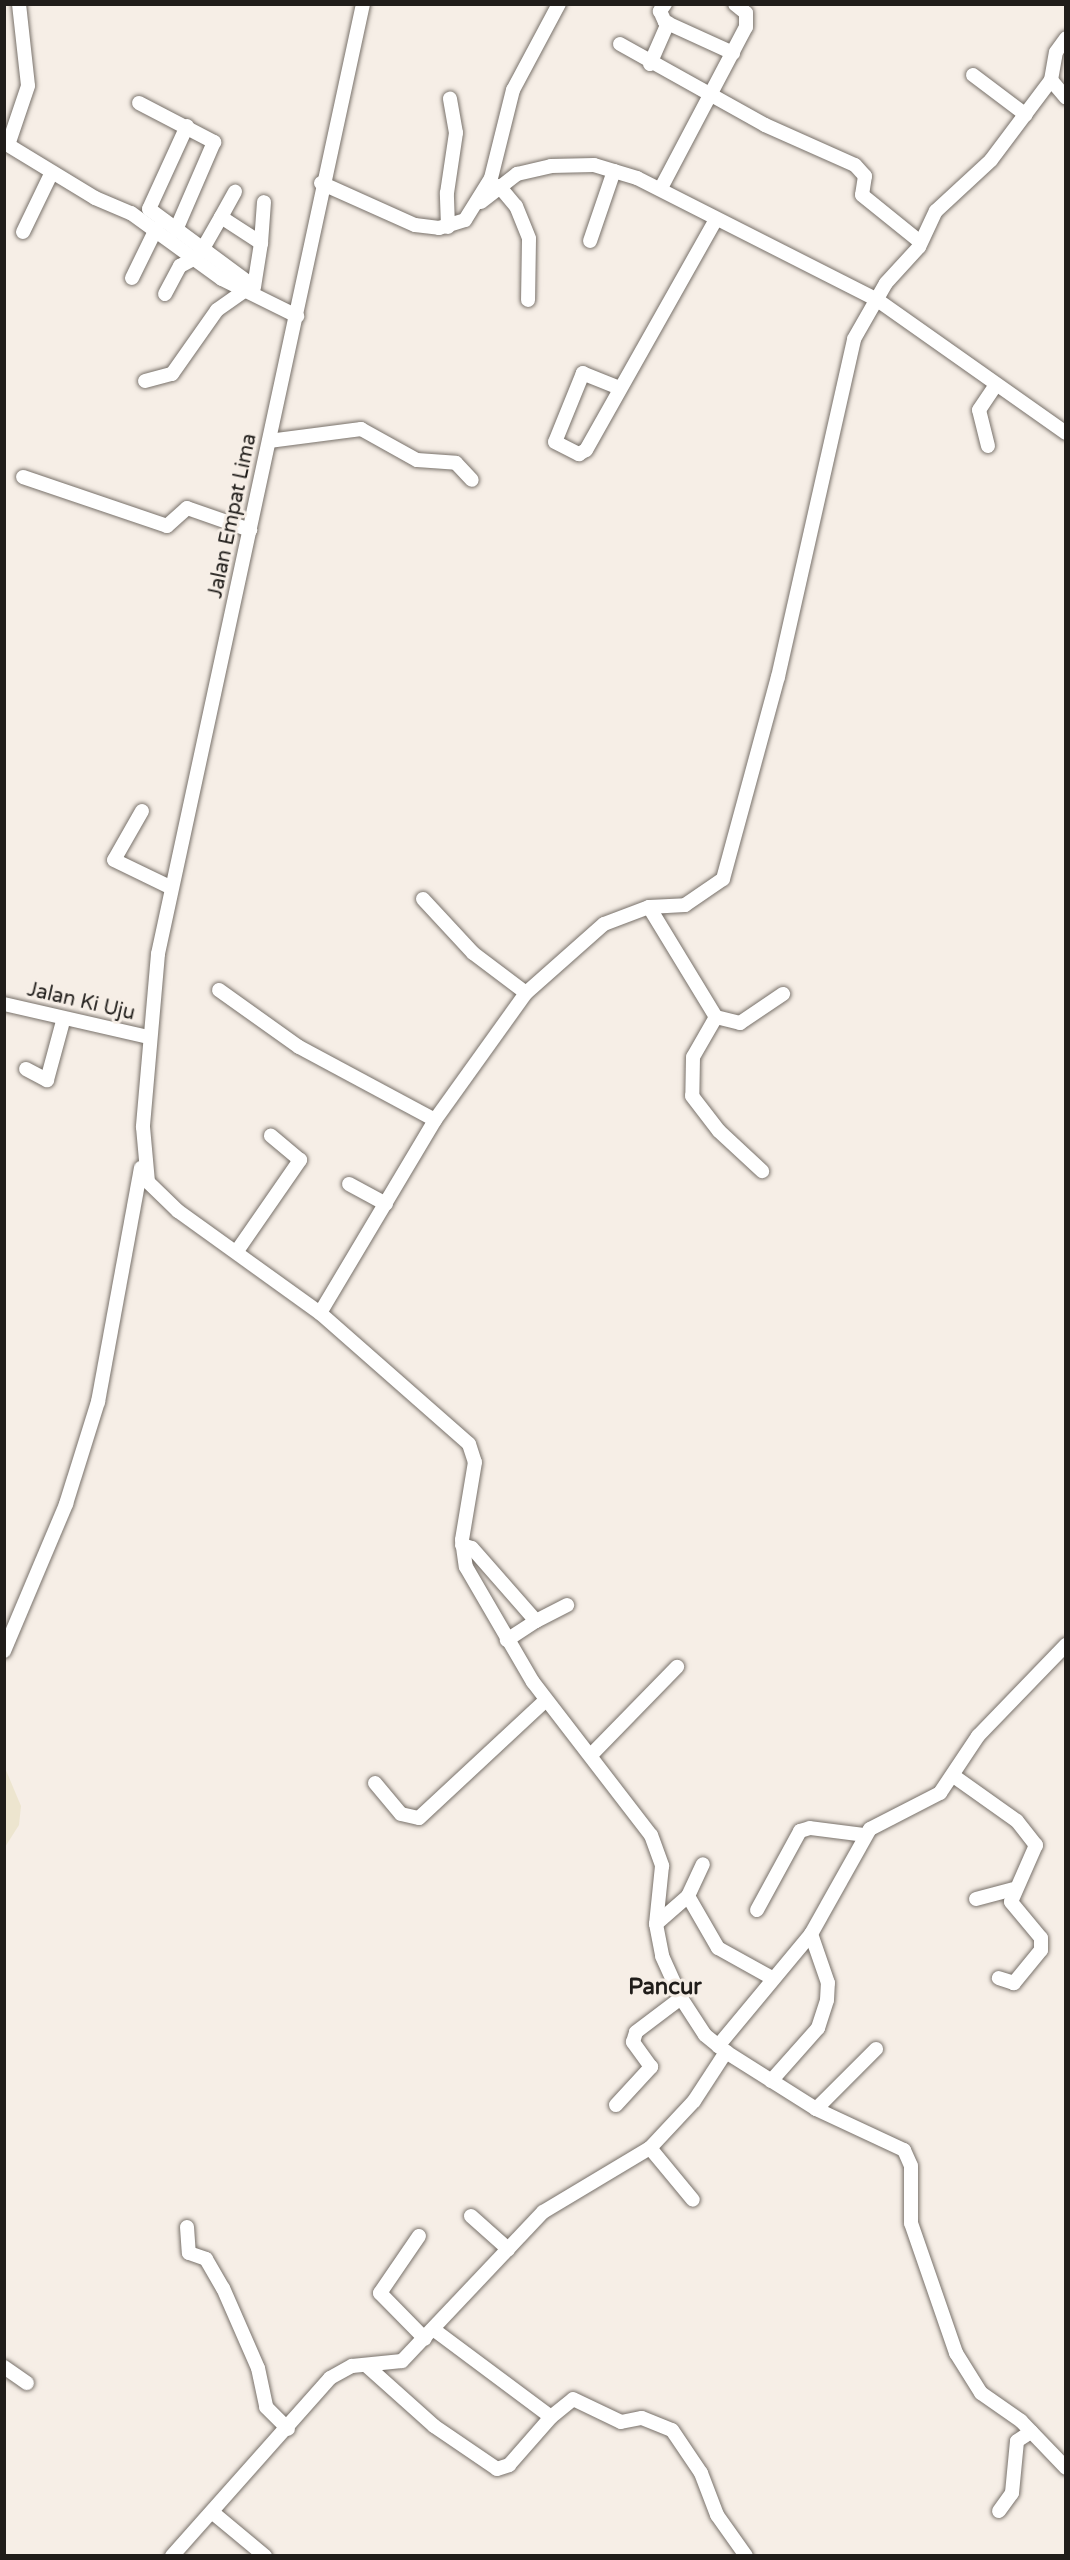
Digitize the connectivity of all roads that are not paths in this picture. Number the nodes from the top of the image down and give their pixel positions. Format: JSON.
{"nodes":[{"id":1,"x":20,"y":4,"type":"edge"},
{"id":2,"x":363,"y":4,"type":"edge"},
{"id":3,"x":559,"y":4,"type":"edge"},
{"id":4,"x":665,"y":4,"type":"edge"},
{"id":5,"x":735,"y":4,"type":"edge"},
{"id":6,"x":668,"y":23,"type":"junction"},
{"id":7,"x":1065,"y":39,"type":"edge"},
{"id":8,"x":620,"y":44,"type":"dead end"},
{"id":9,"x":733,"y":53,"type":"junction"},
{"id":10,"x":650,"y":64,"type":"junction"},
{"id":11,"x":972,"y":75,"type":"dead end"},
{"id":12,"x":1051,"y":80,"type":"junction"},
{"id":13,"x":712,"y":96,"type":"junction"},
{"id":14,"x":1065,"y":98,"type":"edge"},
{"id":15,"x":450,"y":99,"type":"dead end"},
{"id":16,"x":139,"y":103,"type":"dead end"},
{"id":17,"x":1026,"y":115,"type":"junction"},
{"id":18,"x":187,"y":126,"type":"junction"},
{"id":19,"x":614,"y":171,"type":"junction"},
{"id":20,"x":51,"y":174,"type":"junction"},
{"id":21,"x":321,"y":183,"type":"junction"},
{"id":22,"x":499,"y":186,"type":"junction"},
{"id":23,"x":661,"y":188,"type":"junction"},
{"id":24,"x":235,"y":192,"type":"dead end"},
{"id":25,"x":264,"y":202,"type":"dead end"},
{"id":26,"x":481,"y":202,"type":"junction"},
{"id":27,"x":221,"y":217,"type":"junction"},
{"id":28,"x":715,"y":221,"type":"junction"},
{"id":29,"x":448,"y":227,"type":"junction"},
{"id":30,"x":156,"y":229,"type":"junction"},
{"id":31,"x":176,"y":230,"type":"junction"},
{"id":32,"x":23,"y":232,"type":"dead end"},
{"id":33,"x":590,"y":240,"type":"dead end"},
{"id":34,"x":919,"y":241,"type":"junction"},
{"id":35,"x":261,"y":243,"type":"junction"},
{"id":36,"x":198,"y":255,"type":"junction"},
{"id":37,"x":132,"y":278,"type":"dead end"},
{"id":38,"x":249,"y":289,"type":"junction"},
{"id":39,"x":165,"y":294,"type":"dead end"},
{"id":40,"x":876,"y":299,"type":"junction"},
{"id":41,"x":528,"y":300,"type":"dead end"},
{"id":42,"x":298,"y":311,"type":"junction"},
{"id":43,"x":145,"y":381,"type":"dead end"},
{"id":44,"x":995,"y":386,"type":"junction"},
{"id":45,"x":617,"y":387,"type":"junction"},
{"id":46,"x":1065,"y":434,"type":"edge"},
{"id":47,"x":269,"y":441,"type":"junction"},
{"id":48,"x":988,"y":446,"type":"dead end"},
{"id":49,"x":22,"y":477,"type":"dead end"},
{"id":50,"x":472,"y":480,"type":"dead end"},
{"id":51,"x":250,"y":530,"type":"junction"},
{"id":52,"x":142,"y":811,"type":"dead end"},
{"id":53,"x":172,"y":888,"type":"junction"},
{"id":54,"x":423,"y":899,"type":"dead end"},
{"id":55,"x":649,"y":907,"type":"junction"},
{"id":56,"x":219,"y":990,"type":"dead end"},
{"id":57,"x":526,"y":993,"type":"junction"},
{"id":58,"x":783,"y":994,"type":"dead end"},
{"id":59,"x":4,"y":1004,"type":"edge"},
{"id":60,"x":716,"y":1017,"type":"junction"},
{"id":61,"x":63,"y":1021,"type":"junction"},
{"id":62,"x":148,"y":1037,"type":"junction"},
{"id":63,"x":26,"y":1069,"type":"dead end"},
{"id":64,"x":435,"y":1120,"type":"junction"},
{"id":65,"x":271,"y":1136,"type":"dead end"},
{"id":66,"x":142,"y":1160,"type":"junction"},
{"id":67,"x":762,"y":1171,"type":"dead end"},
{"id":68,"x":349,"y":1184,"type":"dead end"},
{"id":69,"x":386,"y":1204,"type":"junction"},
{"id":70,"x":237,"y":1251,"type":"junction"},
{"id":71,"x":320,"y":1313,"type":"junction"},
{"id":72,"x":462,"y":1545,"type":"junction"},
{"id":73,"x":567,"y":1605,"type":"dead end"},
{"id":74,"x":536,"y":1621,"type":"junction"},
{"id":75,"x":507,"y":1640,"type":"junction"},
{"id":76,"x":1065,"y":1645,"type":"edge"},
{"id":77,"x":4,"y":1651,"type":"edge"},
{"id":78,"x":677,"y":1667,"type":"dead end"},
{"id":79,"x":546,"y":1700,"type":"junction"},
{"id":80,"x":592,"y":1754,"type":"junction"},
{"id":81,"x":955,"y":1777,"type":"junction"},
{"id":82,"x":375,"y":1783,"type":"dead end"},
{"id":83,"x":865,"y":1835,"type":"junction"},
{"id":84,"x":703,"y":1864,"type":"dead end"},
{"id":85,"x":1013,"y":1888,"type":"junction"},
{"id":86,"x":688,"y":1896,"type":"junction"},
{"id":87,"x":976,"y":1899,"type":"dead end"},
{"id":88,"x":757,"y":1910,"type":"dead end"},
{"id":89,"x":656,"y":1924,"type":"junction"},
{"id":90,"x":811,"y":1934,"type":"junction"},
{"id":91,"x":770,"y":1977,"type":"junction"},
{"id":92,"x":999,"y":1978,"type":"dead end"},
{"id":93,"x":681,"y":1998,"type":"junction"},
{"id":94,"x":722,"y":2049,"type":"junction"},
{"id":95,"x":876,"y":2049,"type":"dead end"},
{"id":96,"x":771,"y":2080,"type":"junction"},
{"id":97,"x":616,"y":2106,"type":"dead end"},
{"id":98,"x":816,"y":2109,"type":"junction"},
{"id":99,"x":650,"y":2148,"type":"junction"},
{"id":100,"x":693,"y":2200,"type":"dead end"},
{"id":101,"x":471,"y":2216,"type":"dead end"},
{"id":102,"x":188,"y":2227,"type":"dead end"},
{"id":103,"x":419,"y":2236,"type":"dead end"},
{"id":104,"x":508,"y":2249,"type":"junction"},
{"id":105,"x":429,"y":2334,"type":"junction"},
{"id":106,"x":365,"y":2364,"type":"junction"},
{"id":107,"x":4,"y":2367,"type":"edge"},
{"id":108,"x":27,"y":2383,"type":"dead end"},
{"id":109,"x":551,"y":2417,"type":"junction"},
{"id":110,"x":288,"y":2429,"type":"junction"},
{"id":111,"x":1031,"y":2432,"type":"junction"},
{"id":112,"x":1065,"y":2468,"type":"edge"},
{"id":113,"x":999,"y":2511,"type":"dead end"},
{"id":114,"x":212,"y":2512,"type":"junction"},
{"id":115,"x":172,"y":2556,"type":"edge"},
{"id":116,"x":265,"y":2556,"type":"edge"},
{"id":117,"x":746,"y":2556,"type":"edge"}],
"edges":[{"from":1,"to":20,"type":"street"},
{"from":2,"to":21,"type":"street","name":"Jalan Empat Lima"},
{"from":3,"to":26,"type":"street"},
{"from":4,"to":6,"type":"street"},
{"from":5,"to":9,"type":"street"},
{"from":6,"to":9,"type":"street"},
{"from":6,"to":10,"type":"street"},
{"from":7,"to":12,"type":"street"},
{"from":8,"to":10,"type":"street"},
{"from":9,"to":13,"type":"street"},
{"from":10,"to":13,"type":"street"},
{"from":11,"to":17,"type":"street"},
{"from":12,"to":14,"type":"street"},
{"from":12,"to":17,"type":"street"},
{"from":13,"to":23,"type":"street"},
{"from":13,"to":34,"type":"street"},
{"from":15,"to":29,"type":"street"},
{"from":16,"to":18,"type":"street"},
{"from":17,"to":34,"type":"street"},
{"from":18,"to":31,"type":"street"},
{"from":18,"to":31,"type":"street"},
{"from":19,"to":22,"type":"street"},
{"from":19,"to":23,"type":"street"},
{"from":19,"to":33,"type":"street"},
{"from":20,"to":30,"type":"street"},
{"from":20,"to":32,"type":"street"},
{"from":21,"to":29,"type":"street"},
{"from":21,"to":42,"type":"street","name":"Jalan Empat Lima"},
{"from":22,"to":26,"type":"street"},
{"from":22,"to":41,"type":"street"},
{"from":23,"to":28,"type":"street"},
{"from":24,"to":27,"type":"street"},
{"from":25,"to":35,"type":"street"},
{"from":26,"to":29,"type":"street"},
{"from":27,"to":35,"type":"street"},
{"from":27,"to":36,"type":"street"},
{"from":28,"to":40,"type":"street"},
{"from":28,"to":45,"type":"street"},
{"from":30,"to":36,"type":"street"},
{"from":30,"to":37,"type":"street"},
{"from":31,"to":36,"type":"street"},
{"from":34,"to":40,"type":"street"},
{"from":35,"to":38,"type":"street"},
{"from":36,"to":38,"type":"street"},
{"from":36,"to":39,"type":"street"},
{"from":38,"to":42,"type":"street"},
{"from":38,"to":43,"type":"street"},
{"from":40,"to":44,"type":"street"},
{"from":40,"to":55,"type":"street"},
{"from":42,"to":47,"type":"street","name":"Jalan Empat Lima"},
{"from":44,"to":46,"type":"street"},
{"from":44,"to":48,"type":"street"},
{"from":45,"to":45,"type":"street"},
{"from":47,"to":50,"type":"street"},
{"from":47,"to":51,"type":"street","name":"Jalan Empat Lima"},
{"from":49,"to":51,"type":"street"},
{"from":51,"to":53,"type":"street","name":"Jalan Empat Lima"},
{"from":52,"to":53,"type":"street"},
{"from":53,"to":62,"type":"street","name":"Jalan Empat Lima"},
{"from":54,"to":57,"type":"street"},
{"from":55,"to":57,"type":"street"},
{"from":55,"to":60,"type":"street"},
{"from":56,"to":64,"type":"street"},
{"from":57,"to":64,"type":"street"},
{"from":58,"to":60,"type":"street"},
{"from":59,"to":61,"type":"street","name":"Jalan Ki Uju"},
{"from":60,"to":67,"type":"street"},
{"from":61,"to":62,"type":"street","name":"Jalan Ki Uju"},
{"from":61,"to":63,"type":"street"},
{"from":62,"to":66,"type":"street","name":"Jalan Empat Lima"},
{"from":64,"to":69,"type":"street"},
{"from":65,"to":70,"type":"street"},
{"from":66,"to":70,"type":"street"},
{"from":66,"to":77,"type":"street","name":"Jalan Empat Lima"},
{"from":68,"to":69,"type":"street"},
{"from":69,"to":71,"type":"street"},
{"from":70,"to":71,"type":"street"},
{"from":71,"to":72,"type":"street"},
{"from":72,"to":74,"type":"street"},
{"from":72,"to":75,"type":"street"},
{"from":73,"to":74,"type":"street"},
{"from":74,"to":75,"type":"street"},
{"from":75,"to":79,"type":"street"},
{"from":76,"to":81,"type":"street"},
{"from":78,"to":80,"type":"street"},
{"from":79,"to":80,"type":"street"},
{"from":79,"to":82,"type":"street"},
{"from":80,"to":89,"type":"street"},
{"from":81,"to":83,"type":"street"},
{"from":81,"to":85,"type":"street"},
{"from":83,"to":88,"type":"street"},
{"from":83,"to":90,"type":"street"},
{"from":84,"to":86,"type":"street"},
{"from":85,"to":87,"type":"street"},
{"from":85,"to":92,"type":"street"},
{"from":86,"to":89,"type":"street"},
{"from":86,"to":91,"type":"street"},
{"from":89,"to":93,"type":"street"},
{"from":90,"to":91,"type":"street"},
{"from":90,"to":96,"type":"street"},
{"from":91,"to":94,"type":"street"},
{"from":93,"to":94,"type":"street"},
{"from":93,"to":97,"type":"street"},
{"from":94,"to":96,"type":"street"},
{"from":94,"to":99,"type":"street"},
{"from":95,"to":98,"type":"street"},
{"from":96,"to":98,"type":"street"},
{"from":98,"to":111,"type":"street"},
{"from":99,"to":100,"type":"street"},
{"from":99,"to":104,"type":"street"},
{"from":101,"to":104,"type":"street"},
{"from":102,"to":110,"type":"street"},
{"from":103,"to":105,"type":"street"},
{"from":104,"to":105,"type":"street"},
{"from":105,"to":106,"type":"street"},
{"from":105,"to":109,"type":"street"},
{"from":106,"to":109,"type":"street"},
{"from":106,"to":110,"type":"street"},
{"from":107,"to":108,"type":"street"},
{"from":109,"to":117,"type":"street"},
{"from":110,"to":114,"type":"street"},
{"from":111,"to":112,"type":"street"},
{"from":111,"to":113,"type":"street"},
{"from":114,"to":115,"type":"street"},
{"from":114,"to":116,"type":"street"}]}
